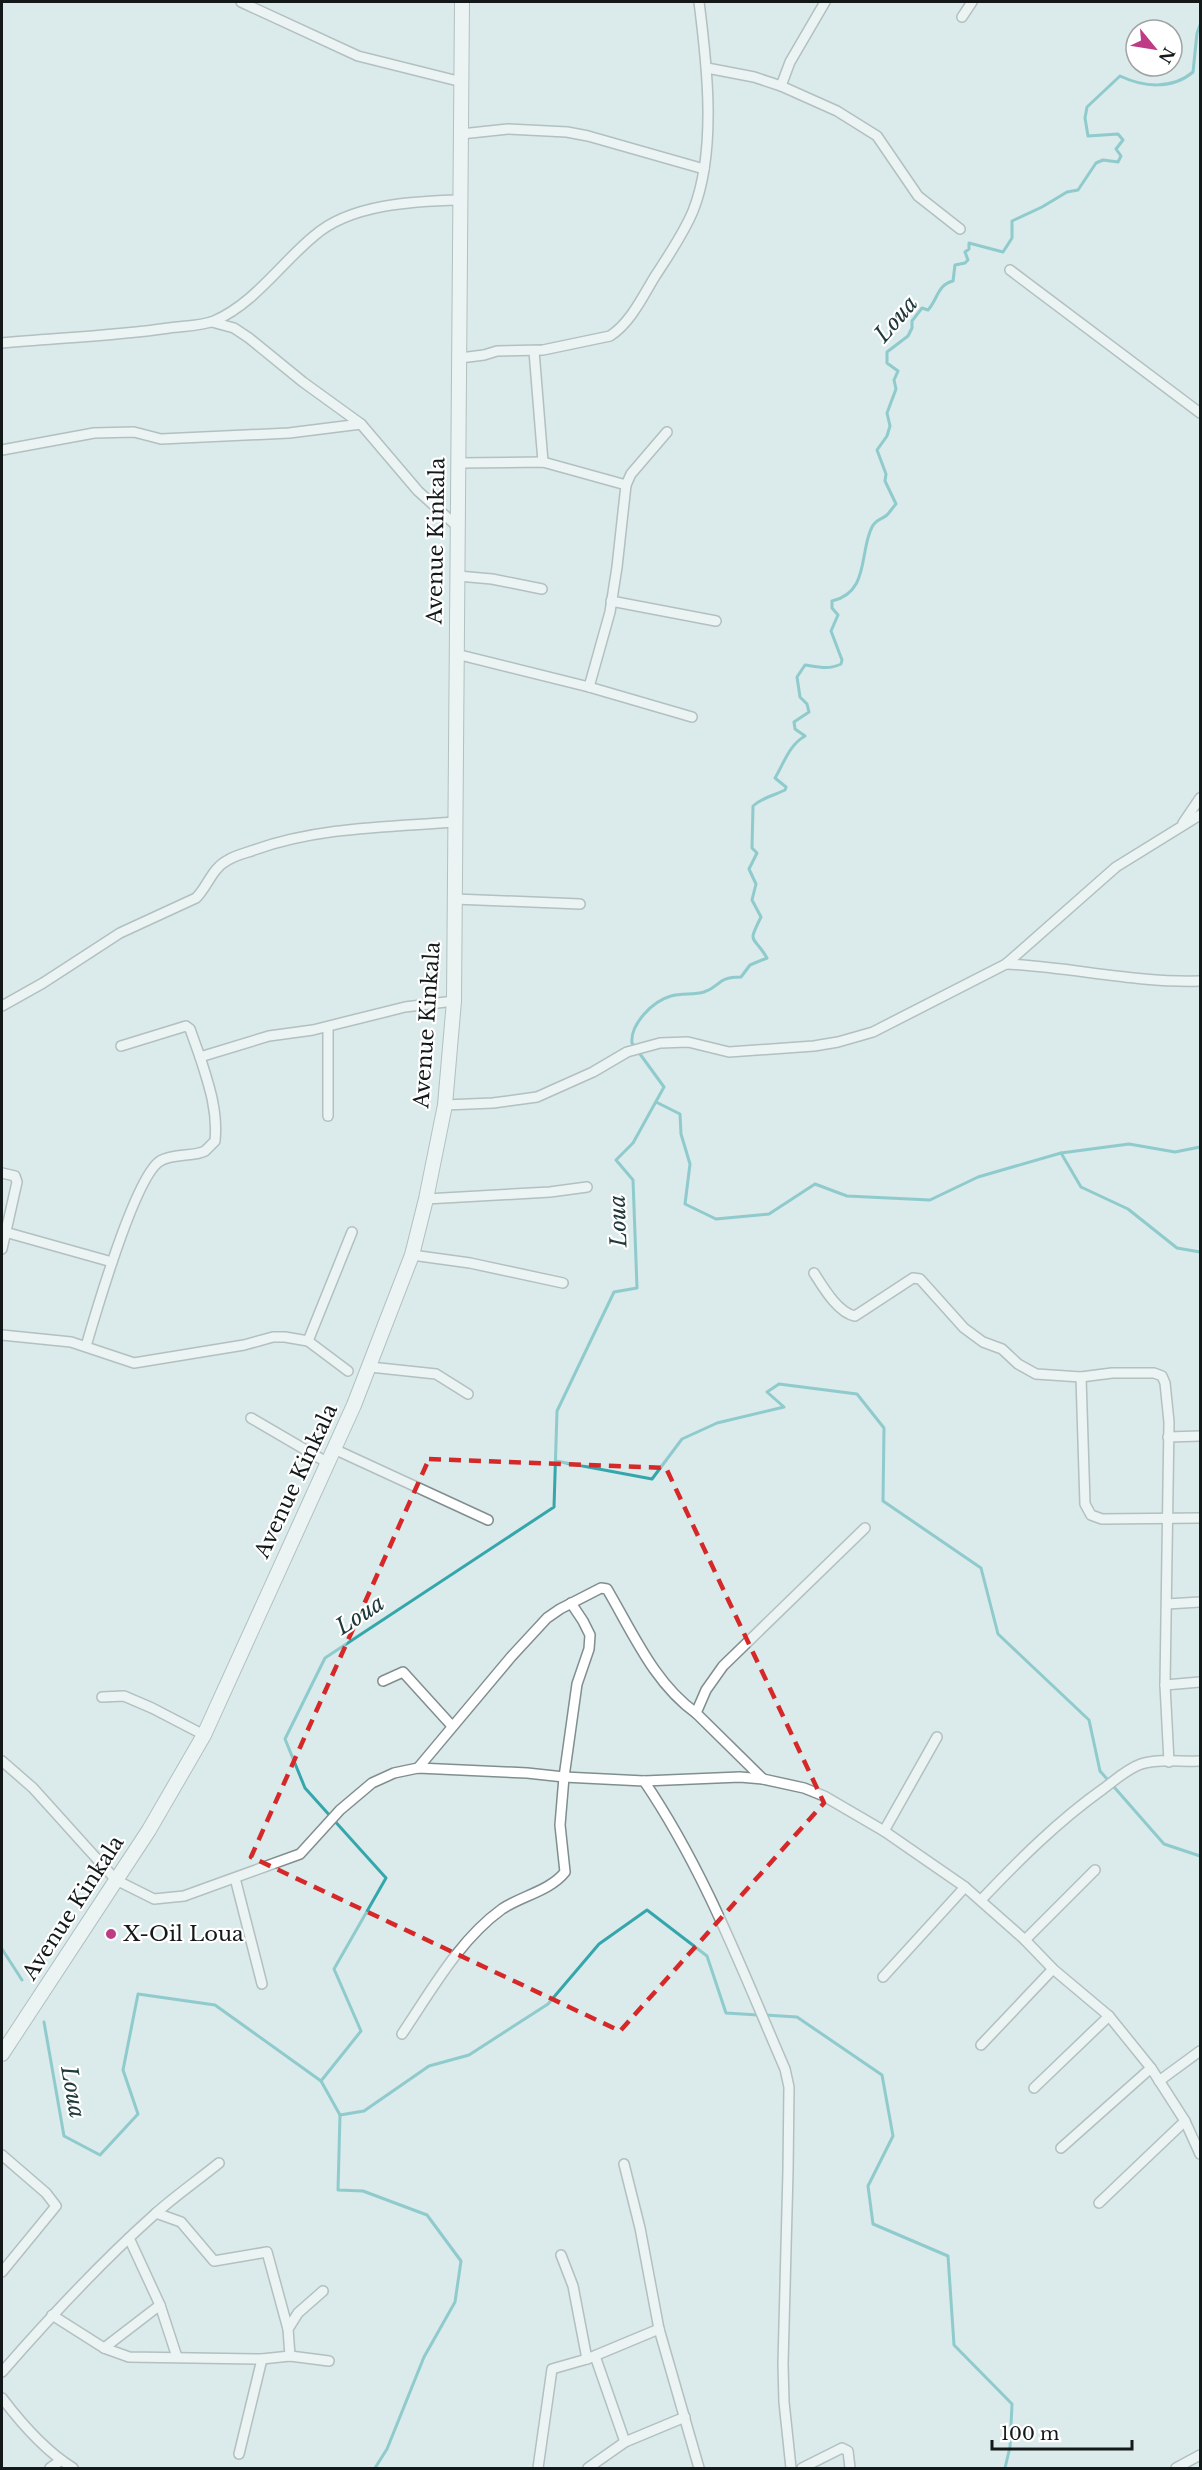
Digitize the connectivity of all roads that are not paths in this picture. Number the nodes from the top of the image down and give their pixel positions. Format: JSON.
{"nodes":[{"id":1,"x":241,"y":2,"type":"edge"},
{"id":2,"x":462,"y":2,"type":"edge"},
{"id":3,"x":699,"y":2,"type":"edge"},
{"id":4,"x":825,"y":2,"type":"edge"},
{"id":5,"x":972,"y":2,"type":"edge"},
{"id":6,"x":962,"y":17,"type":"dead end"},
{"id":7,"x":707,"y":68,"type":"junction"},
{"id":8,"x":462,"y":82,"type":"junction"},
{"id":9,"x":781,"y":86,"type":"junction"},
{"id":10,"x":461,"y":134,"type":"junction"},
{"id":11,"x":704,"y":169,"type":"junction"},
{"id":12,"x":461,"y":200,"type":"junction"},
{"id":13,"x":960,"y":229,"type":"dead end"},
{"id":14,"x":1010,"y":270,"type":"dead end"},
{"id":15,"x":212,"y":322,"type":"junction"},
{"id":16,"x":2,"y":343,"type":"edge"},
{"id":17,"x":534,"y":351,"type":"junction"},
{"id":18,"x":460,"y":358,"type":"junction"},
{"id":19,"x":1200,"y":413,"type":"edge"},
{"id":20,"x":361,"y":424,"type":"junction"},
{"id":21,"x":667,"y":432,"type":"dead end"},
{"id":22,"x":2,"y":450,"type":"edge"},
{"id":23,"x":543,"y":462,"type":"junction"},
{"id":24,"x":458,"y":463,"type":"junction"},
{"id":25,"x":626,"y":485,"type":"junction"},
{"id":26,"x":459,"y":528,"type":"junction"},
{"id":27,"x":458,"y":576,"type":"junction"},
{"id":28,"x":542,"y":589,"type":"dead end"},
{"id":29,"x":611,"y":601,"type":"junction"},
{"id":30,"x":716,"y":621,"type":"dead end"},
{"id":31,"x":456,"y":654,"type":"junction"},
{"id":32,"x":588,"y":687,"type":"junction"},
{"id":33,"x":692,"y":717,"type":"dead end"},
{"id":34,"x":1200,"y":798,"type":"edge"},
{"id":35,"x":1200,"y":815,"type":"edge"},
{"id":36,"x":456,"y":822,"type":"junction"},
{"id":37,"x":1183,"y":825,"type":"junction"},
{"id":38,"x":455,"y":899,"type":"junction"},
{"id":39,"x":580,"y":904,"type":"dead end"},
{"id":40,"x":1006,"y":964,"type":"junction"},
{"id":41,"x":1200,"y":981,"type":"edge"},
{"id":42,"x":454,"y":1001,"type":"junction"},
{"id":43,"x":2,"y":1006,"type":"edge"},
{"id":44,"x":328,"y":1027,"type":"junction"},
{"id":45,"x":121,"y":1046,"type":"dead end"},
{"id":46,"x":200,"y":1057,"type":"junction"},
{"id":47,"x":445,"y":1105,"type":"junction"},
{"id":48,"x":328,"y":1116,"type":"dead end"},
{"id":49,"x":2,"y":1173,"type":"edge"},
{"id":50,"x":587,"y":1187,"type":"dead end"},
{"id":51,"x":426,"y":1199,"type":"junction"},
{"id":52,"x":5,"y":1232,"type":"junction"},
{"id":53,"x":352,"y":1232,"type":"dead end"},
{"id":54,"x":2,"y":1249,"type":"edge"},
{"id":55,"x":412,"y":1255,"type":"junction"},
{"id":56,"x":112,"y":1262,"type":"junction"},
{"id":57,"x":814,"y":1273,"type":"dead end"},
{"id":58,"x":563,"y":1283,"type":"dead end"},
{"id":59,"x":2,"y":1335,"type":"edge"},
{"id":60,"x":308,"y":1341,"type":"junction"},
{"id":61,"x":86,"y":1346,"type":"junction"},
{"id":62,"x":370,"y":1366,"type":"junction"},
{"id":63,"x":348,"y":1371,"type":"dead end"},
{"id":64,"x":1081,"y":1377,"type":"junction"},
{"id":65,"x":468,"y":1394,"type":"dead end"},
{"id":66,"x":251,"y":1418,"type":"dead end"},
{"id":67,"x":1200,"y":1436,"type":"edge"},
{"id":68,"x":1168,"y":1437,"type":"junction"},
{"id":69,"x":334,"y":1449,"type":"junction"},
{"id":70,"x":328,"y":1463,"type":"junction"},
{"id":71,"x":1166,"y":1518,"type":"junction"},
{"id":72,"x":1200,"y":1518,"type":"edge"},
{"id":73,"x":488,"y":1520,"type":"dead end"},
{"id":74,"x":865,"y":1528,"type":"dead end"},
{"id":75,"x":1200,"y":1602,"type":"edge"},
{"id":76,"x":571,"y":1603,"type":"junction"},
{"id":77,"x":1167,"y":1604,"type":"junction"},
{"id":78,"x":383,"y":1681,"type":"dead end"},
{"id":79,"x":1200,"y":1682,"type":"edge"},
{"id":80,"x":1165,"y":1684,"type":"junction"},
{"id":81,"x":102,"y":1697,"type":"dead end"},
{"id":82,"x":696,"y":1713,"type":"junction"},
{"id":83,"x":452,"y":1726,"type":"junction"},
{"id":84,"x":204,"y":1736,"type":"junction"},
{"id":85,"x":937,"y":1737,"type":"dead end"},
{"id":86,"x":2,"y":1761,"type":"edge"},
{"id":87,"x":1200,"y":1761,"type":"edge"},
{"id":88,"x":1169,"y":1762,"type":"junction"},
{"id":89,"x":418,"y":1768,"type":"junction"},
{"id":90,"x":564,"y":1777,"type":"junction"},
{"id":91,"x":763,"y":1779,"type":"junction"},
{"id":92,"x":644,"y":1781,"type":"junction"},
{"id":93,"x":884,"y":1831,"type":"junction"},
{"id":94,"x":1095,"y":1870,"type":"dead end"},
{"id":95,"x":235,"y":1878,"type":"junction"},
{"id":96,"x":116,"y":1880,"type":"junction"},
{"id":97,"x":965,"y":1887,"type":"junction"},
{"id":98,"x":981,"y":1900,"type":"junction"},
{"id":99,"x":1025,"y":1940,"type":"junction"},
{"id":100,"x":1053,"y":1969,"type":"junction"},
{"id":101,"x":883,"y":1977,"type":"dead end"},
{"id":102,"x":262,"y":1984,"type":"dead end"},
{"id":103,"x":1109,"y":2016,"type":"junction"},
{"id":104,"x":402,"y":2034,"type":"dead end"},
{"id":105,"x":981,"y":2045,"type":"dead end"},
{"id":106,"x":1200,"y":2050,"type":"edge"},
{"id":107,"x":2,"y":2054,"type":"edge"},
{"id":108,"x":1151,"y":2068,"type":"junction"},
{"id":109,"x":1159,"y":2081,"type":"junction"},
{"id":110,"x":1034,"y":2088,"type":"dead end"},
{"id":111,"x":1185,"y":2121,"type":"junction"},
{"id":112,"x":1061,"y":2148,"type":"dead end"},
{"id":113,"x":1200,"y":2154,"type":"edge"},
{"id":114,"x":2,"y":2155,"type":"edge"},
{"id":115,"x":219,"y":2163,"type":"dead end"},
{"id":116,"x":624,"y":2164,"type":"dead end"},
{"id":117,"x":1099,"y":2203,"type":"dead end"},
{"id":118,"x":156,"y":2213,"type":"junction"},
{"id":119,"x":129,"y":2238,"type":"junction"},
{"id":120,"x":561,"y":2255,"type":"dead end"},
{"id":121,"x":2,"y":2272,"type":"edge"},
{"id":122,"x":323,"y":2291,"type":"dead end"},
{"id":123,"x":160,"y":2305,"type":"junction"},
{"id":124,"x":52,"y":2315,"type":"junction"},
{"id":125,"x":288,"y":2329,"type":"junction"},
{"id":126,"x":659,"y":2329,"type":"junction"},
{"id":127,"x":104,"y":2348,"type":"junction"},
{"id":128,"x":290,"y":2356,"type":"junction"},
{"id":129,"x":177,"y":2357,"type":"junction"},
{"id":130,"x":591,"y":2358,"type":"junction"},
{"id":131,"x":262,"y":2359,"type":"junction"},
{"id":132,"x":329,"y":2361,"type":"dead end"},
{"id":133,"x":2,"y":2372,"type":"edge"},
{"id":134,"x":2,"y":2398,"type":"edge"},
{"id":135,"x":685,"y":2417,"type":"junction"},
{"id":136,"x":625,"y":2442,"type":"junction"},
{"id":137,"x":239,"y":2454,"type":"dead end"},
{"id":138,"x":1200,"y":2455,"type":"edge"},
{"id":139,"x":60,"y":2461,"type":"junction"},
{"id":140,"x":50,"y":2469,"type":"edge"},
{"id":141,"x":73,"y":2469,"type":"edge"},
{"id":142,"x":538,"y":2469,"type":"edge"},
{"id":143,"x":588,"y":2469,"type":"edge"},
{"id":144,"x":699,"y":2469,"type":"edge"},
{"id":145,"x":791,"y":2469,"type":"edge"},
{"id":146,"x":802,"y":2469,"type":"edge"},
{"id":147,"x":850,"y":2469,"type":"edge"},
{"id":148,"x":1176,"y":2469,"type":"edge"}],
"edges":[{"from":1,"to":8,"type":"street"},
{"from":2,"to":8,"type":"main road","name":"Avenue Kinkala"},
{"from":3,"to":7,"type":"street"},
{"from":4,"to":9,"type":"street"},
{"from":5,"to":6,"type":"street"},
{"from":7,"to":9,"type":"street"},
{"from":7,"to":11,"type":"street"},
{"from":8,"to":10,"type":"main road","name":"Avenue Kinkala"},
{"from":9,"to":13,"type":"street"},
{"from":10,"to":11,"type":"street"},
{"from":10,"to":12,"type":"main road","name":"Avenue Kinkala"},
{"from":11,"to":17,"type":"street"},
{"from":12,"to":15,"type":"street"},
{"from":12,"to":18,"type":"main road","name":"Avenue Kinkala"},
{"from":14,"to":19,"type":"street"},
{"from":15,"to":16,"type":"street"},
{"from":15,"to":20,"type":"street"},
{"from":17,"to":18,"type":"street"},
{"from":17,"to":23,"type":"street"},
{"from":18,"to":24,"type":"main road","name":"Avenue Kinkala"},
{"from":20,"to":22,"type":"street"},
{"from":20,"to":26,"type":"street"},
{"from":21,"to":25,"type":"street"},
{"from":23,"to":24,"type":"street"},
{"from":23,"to":25,"type":"street"},
{"from":24,"to":26,"type":"main road","name":"Avenue Kinkala"},
{"from":25,"to":29,"type":"street"},
{"from":26,"to":27,"type":"main road","name":"Avenue Kinkala"},
{"from":27,"to":28,"type":"street"},
{"from":27,"to":31,"type":"main road","name":"Avenue Kinkala"},
{"from":29,"to":30,"type":"street"},
{"from":29,"to":32,"type":"street"},
{"from":31,"to":32,"type":"street"},
{"from":31,"to":36,"type":"main road","name":"Avenue Kinkala"},
{"from":32,"to":33,"type":"street"},
{"from":34,"to":37,"type":"street"},
{"from":35,"to":37,"type":"street"},
{"from":36,"to":38,"type":"main road","name":"Avenue Kinkala"},
{"from":36,"to":43,"type":"street"},
{"from":37,"to":40,"type":"street"},
{"from":38,"to":39,"type":"street"},
{"from":38,"to":42,"type":"main road","name":"Avenue Kinkala"},
{"from":40,"to":41,"type":"street"},
{"from":40,"to":47,"type":"street"},
{"from":42,"to":44,"type":"street"},
{"from":42,"to":47,"type":"main road","name":"Avenue Kinkala"},
{"from":44,"to":46,"type":"street"},
{"from":44,"to":48,"type":"street"},
{"from":45,"to":46,"type":"street"},
{"from":46,"to":56,"type":"street"},
{"from":47,"to":51,"type":"main road","name":"Avenue Kinkala"},
{"from":49,"to":52,"type":"street"},
{"from":50,"to":51,"type":"street"},
{"from":51,"to":55,"type":"main road","name":"Avenue Kinkala"},
{"from":52,"to":54,"type":"street"},
{"from":52,"to":56,"type":"street"},
{"from":53,"to":60,"type":"street"},
{"from":55,"to":58,"type":"street"},
{"from":55,"to":62,"type":"main road","name":"Avenue Kinkala"},
{"from":56,"to":61,"type":"street"},
{"from":57,"to":64,"type":"street"},
{"from":59,"to":61,"type":"street"},
{"from":60,"to":61,"type":"street"},
{"from":60,"to":63,"type":"street"},
{"from":62,"to":65,"type":"street"},
{"from":62,"to":69,"type":"main road","name":"Avenue Kinkala"},
{"from":64,"to":68,"type":"street"},
{"from":64,"to":71,"type":"street"},
{"from":66,"to":70,"type":"street"},
{"from":67,"to":68,"type":"street"},
{"from":68,"to":71,"type":"street"},
{"from":69,"to":70,"type":"main road","name":"Avenue Kinkala"},
{"from":69,"to":73,"type":"street"},
{"from":70,"to":84,"type":"main road","name":"Avenue Kinkala"},
{"from":71,"to":72,"type":"street"},
{"from":71,"to":77,"type":"street"},
{"from":74,"to":82,"type":"street"},
{"from":75,"to":77,"type":"street"},
{"from":76,"to":82,"type":"street"},
{"from":76,"to":83,"type":"street"},
{"from":76,"to":90,"type":"street"},
{"from":77,"to":80,"type":"street"},
{"from":78,"to":83,"type":"street"},
{"from":79,"to":80,"type":"street"},
{"from":80,"to":88,"type":"street"},
{"from":81,"to":84,"type":"street"},
{"from":82,"to":91,"type":"street"},
{"from":83,"to":89,"type":"street"},
{"from":84,"to":96,"type":"main road","name":"Avenue Kinkala"},
{"from":85,"to":93,"type":"street"},
{"from":86,"to":96,"type":"street"},
{"from":87,"to":88,"type":"street"},
{"from":88,"to":98,"type":"street"},
{"from":89,"to":90,"type":"street"},
{"from":89,"to":95,"type":"street"},
{"from":90,"to":92,"type":"street"},
{"from":90,"to":104,"type":"street"},
{"from":91,"to":92,"type":"street"},
{"from":91,"to":93,"type":"street"},
{"from":92,"to":145,"type":"street"},
{"from":93,"to":97,"type":"street"},
{"from":94,"to":99,"type":"street"},
{"from":95,"to":96,"type":"street"},
{"from":95,"to":102,"type":"street"},
{"from":96,"to":107,"type":"main road","name":"Avenue Kinkala"},
{"from":97,"to":98,"type":"street"},
{"from":97,"to":101,"type":"street"},
{"from":98,"to":99,"type":"street"},
{"from":99,"to":100,"type":"street"},
{"from":100,"to":103,"type":"street"},
{"from":100,"to":105,"type":"street"},
{"from":103,"to":108,"type":"street"},
{"from":103,"to":110,"type":"street"},
{"from":106,"to":109,"type":"street"},
{"from":108,"to":109,"type":"street"},
{"from":108,"to":112,"type":"street"},
{"from":109,"to":111,"type":"street"},
{"from":111,"to":113,"type":"street"},
{"from":111,"to":117,"type":"street"},
{"from":114,"to":121,"type":"street"},
{"from":115,"to":118,"type":"street"},
{"from":116,"to":126,"type":"street"},
{"from":118,"to":119,"type":"street"},
{"from":118,"to":125,"type":"street"},
{"from":119,"to":123,"type":"street"},
{"from":119,"to":124,"type":"street"},
{"from":120,"to":130,"type":"street"},
{"from":122,"to":125,"type":"street"},
{"from":123,"to":127,"type":"street"},
{"from":123,"to":129,"type":"street"},
{"from":124,"to":127,"type":"street"},
{"from":124,"to":133,"type":"street"},
{"from":125,"to":128,"type":"street"},
{"from":126,"to":130,"type":"street"},
{"from":126,"to":135,"type":"street"},
{"from":127,"to":129,"type":"street"},
{"from":128,"to":131,"type":"street"},
{"from":128,"to":132,"type":"street"},
{"from":129,"to":131,"type":"street"},
{"from":130,"to":136,"type":"street"},
{"from":130,"to":142,"type":"street"},
{"from":131,"to":137,"type":"street"},
{"from":134,"to":139,"type":"street"},
{"from":135,"to":136,"type":"street"},
{"from":135,"to":144,"type":"street"},
{"from":136,"to":143,"type":"street"},
{"from":138,"to":148,"type":"street"},
{"from":139,"to":140,"type":"street"},
{"from":139,"to":141,"type":"street"},
{"from":146,"to":147,"type":"street"}]}
